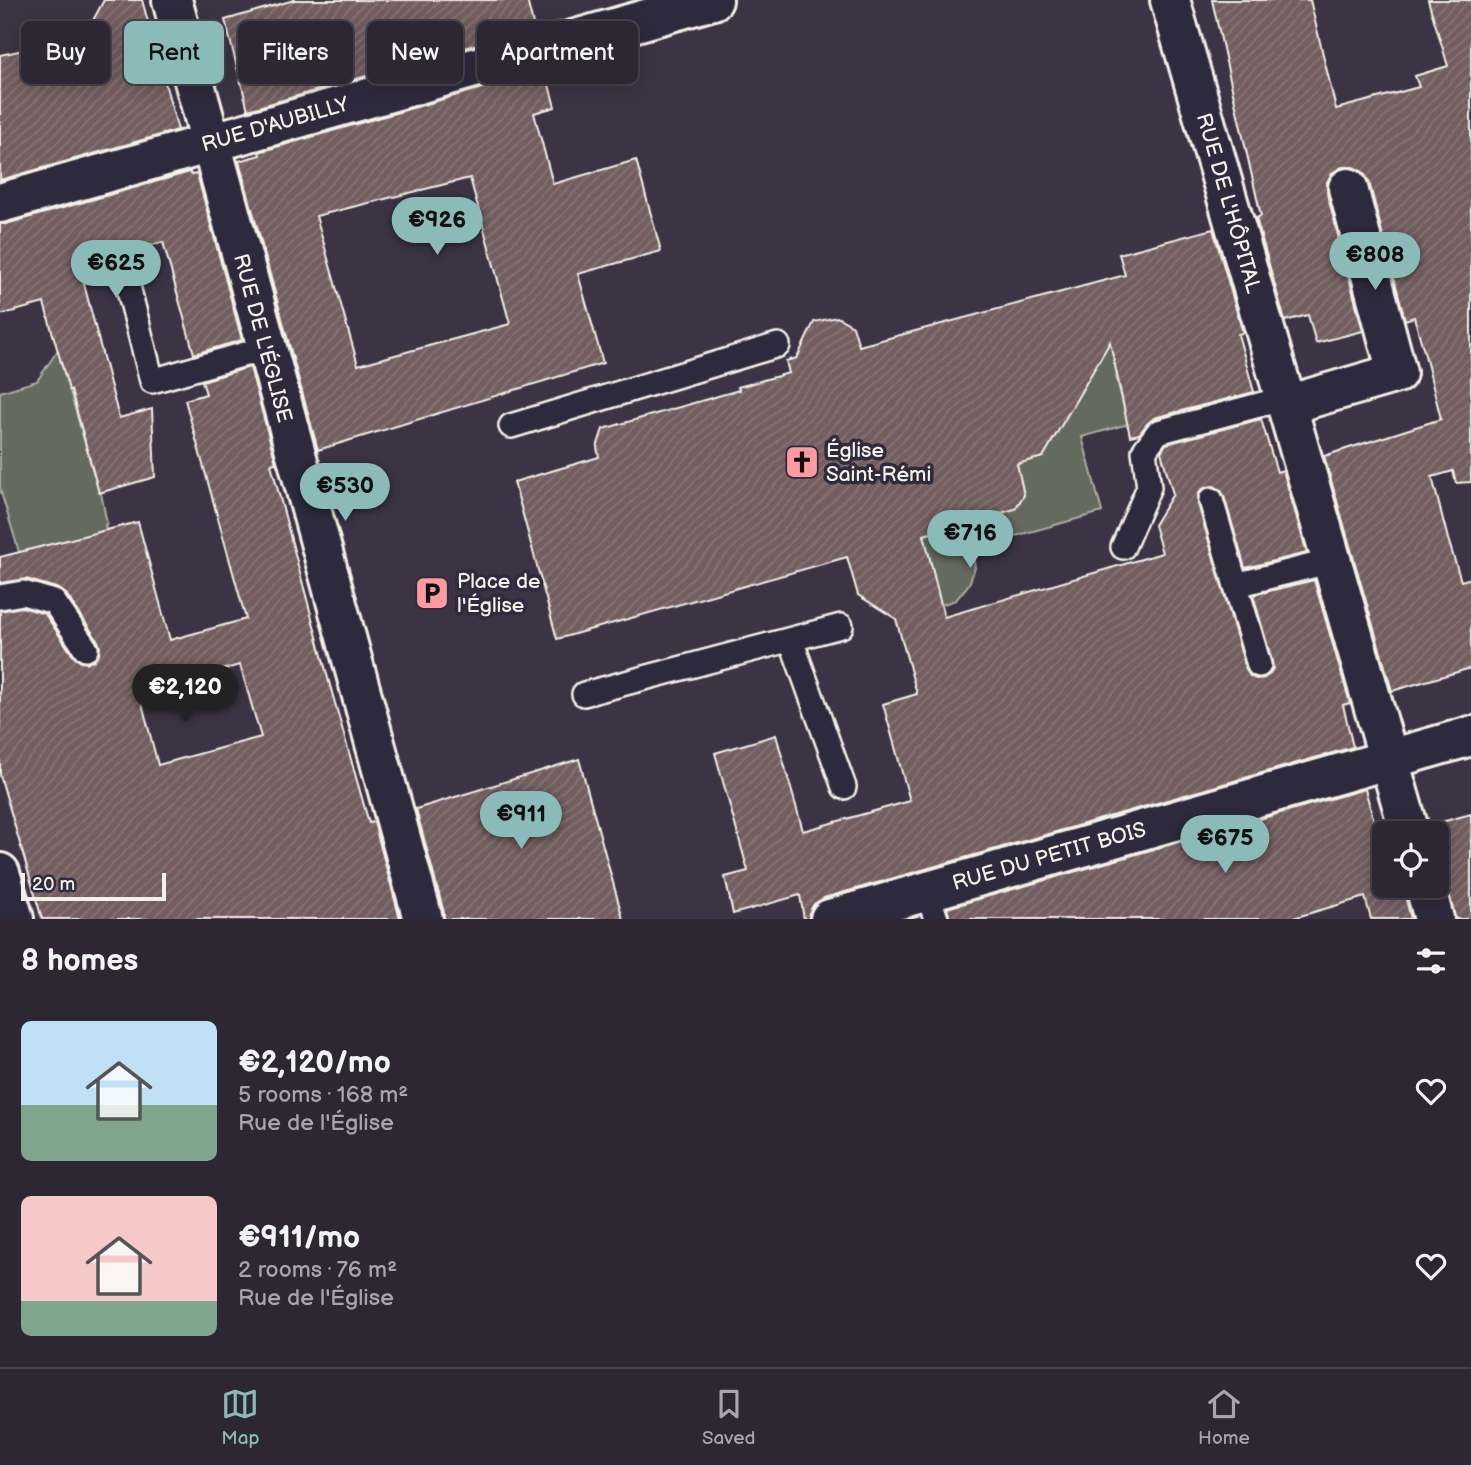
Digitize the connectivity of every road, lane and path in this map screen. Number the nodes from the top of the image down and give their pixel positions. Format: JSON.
{"nodes":[{"id":1,"x":172,"y":0,"type":"edge"},
{"id":2,"x":713,"y":0,"type":"edge"},
{"id":3,"x":1170,"y":0,"type":"edge"},
{"id":4,"x":210,"y":143,"type":"junction"},
{"id":5,"x":1348,"y":188,"type":"dead end"},
{"id":6,"x":0,"y":203,"type":"edge"},
{"id":7,"x":129,"y":290,"type":"dead end"},
{"id":8,"x":778,"y":345,"type":"dead end"},
{"id":9,"x":267,"y":348,"type":"junction"},
{"id":10,"x":1286,"y":402,"type":"junction"},
{"id":11,"x":511,"y":426,"type":"dead end"},
{"id":12,"x":1211,"y":500,"type":"dead end"},
{"id":13,"x":1123,"y":547,"type":"dead end"},
{"id":14,"x":1332,"y":561,"type":"junction"},
{"id":15,"x":1236,"y":585,"type":"junction"},
{"id":16,"x":0,"y":597,"type":"edge"},
{"id":17,"x":841,"y":626,"type":"dead end"},
{"id":18,"x":791,"y":640,"type":"junction"},
{"id":19,"x":86,"y":649,"type":"dead end"},
{"id":20,"x":1259,"y":665,"type":"dead end"},
{"id":21,"x":584,"y":694,"type":"dead end"},
{"id":22,"x":1471,"y":736,"type":"edge"},
{"id":23,"x":1389,"y":758,"type":"junction"},
{"id":24,"x":844,"y":787,"type":"dead end"},
{"id":25,"x":1407,"y":821,"type":"edge"},
{"id":26,"x":0,"y":873,"type":"edge"},
{"id":27,"x":1428,"y":898,"type":"edge"},
{"id":28,"x":932,"y":905,"type":"edge"},
{"id":29,"x":14,"y":919,"type":"edge"},
{"id":30,"x":423,"y":919,"type":"edge"},
{"id":31,"x":830,"y":919,"type":"edge"},
{"id":32,"x":1434,"y":919,"type":"edge"}],
"edges":[{"from":1,"to":4,"type":"street","name":"RUE DE L'ÉGLISE"},
{"from":2,"to":4,"type":"street","name":"RUE D'AUBILLY"},
{"from":3,"to":10,"type":"street","name":"RUE DE L'HÔPITAL"},
{"from":4,"to":6,"type":"street","name":"RUE D'AUBILLY"},
{"from":4,"to":9,"type":"street","name":"RUE DE L'ÉGLISE"},
{"from":5,"to":10,"type":"street"},
{"from":7,"to":9,"type":"lane"},
{"from":8,"to":11,"type":"lane"},
{"from":9,"to":30,"type":"street","name":"RUE DE L'ÉGLISE"},
{"from":10,"to":13,"type":"lane"},
{"from":10,"to":14,"type":"street","name":"RUE DE L'HÔPITAL"},
{"from":12,"to":15,"type":"lane"},
{"from":14,"to":15,"type":"lane"},
{"from":14,"to":23,"type":"street","name":"RUE DE L'HÔPITAL"},
{"from":15,"to":20,"type":"lane"},
{"from":16,"to":19,"type":"lane"},
{"from":17,"to":18,"type":"lane"},
{"from":18,"to":21,"type":"lane"},
{"from":18,"to":24,"type":"lane"},
{"from":22,"to":23,"type":"street","name":"RUE DU PETIT BOIS"},
{"from":23,"to":25,"type":"street","name":"RUE DE L'HÔPITAL"},
{"from":23,"to":28,"type":"street","name":"RUE DU PETIT BOIS"},
{"from":26,"to":29,"type":"street"},
{"from":27,"to":32,"type":"street"},
{"from":28,"to":31,"type":"street","name":"RUE DU PETIT BOIS"}]}
